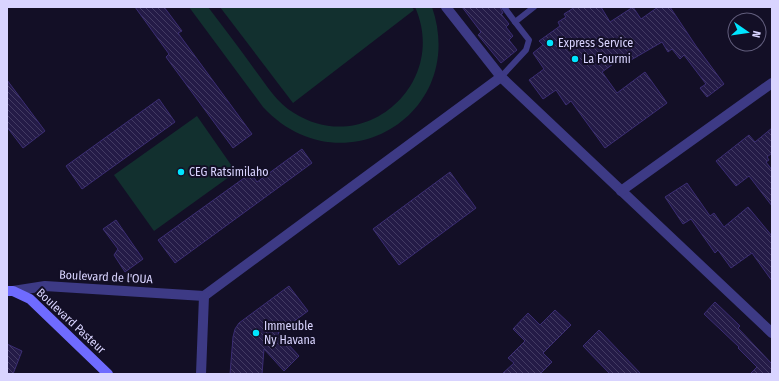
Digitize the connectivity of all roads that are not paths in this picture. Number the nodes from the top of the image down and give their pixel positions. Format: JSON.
{"nodes":[{"id":1,"x":446,"y":7,"type":"edge"},
{"id":2,"x":504,"y":7,"type":"edge"},
{"id":3,"x":534,"y":7,"type":"edge"},
{"id":4,"x":515,"y":22,"type":"junction"},
{"id":5,"x":501,"y":77,"type":"junction"},
{"id":6,"x":772,"y":83,"type":"edge"},
{"id":7,"x":621,"y":191,"type":"junction"},
{"id":8,"x":10,"y":291,"type":"edge"},
{"id":9,"x":204,"y":296,"type":"junction"},
{"id":10,"x":772,"y":333,"type":"edge"},
{"id":11,"x":108,"y":374,"type":"edge"},
{"id":12,"x":202,"y":374,"type":"edge"}],
"edges":[{"from":1,"to":5,"type":"street"},
{"from":2,"to":4,"type":"lane"},
{"from":3,"to":4,"type":"lane"},
{"from":4,"to":5,"type":"lane"},
{"from":5,"to":7,"type":"street"},
{"from":5,"to":9,"type":"street"},
{"from":6,"to":7,"type":"street"},
{"from":7,"to":10,"type":"street"},
{"from":8,"to":9,"type":"street","name":"Boulevard de l'OUA"},
{"from":8,"to":11,"type":"main road","name":"Boulevard Pasteur"},
{"from":9,"to":12,"type":"street"}]}
